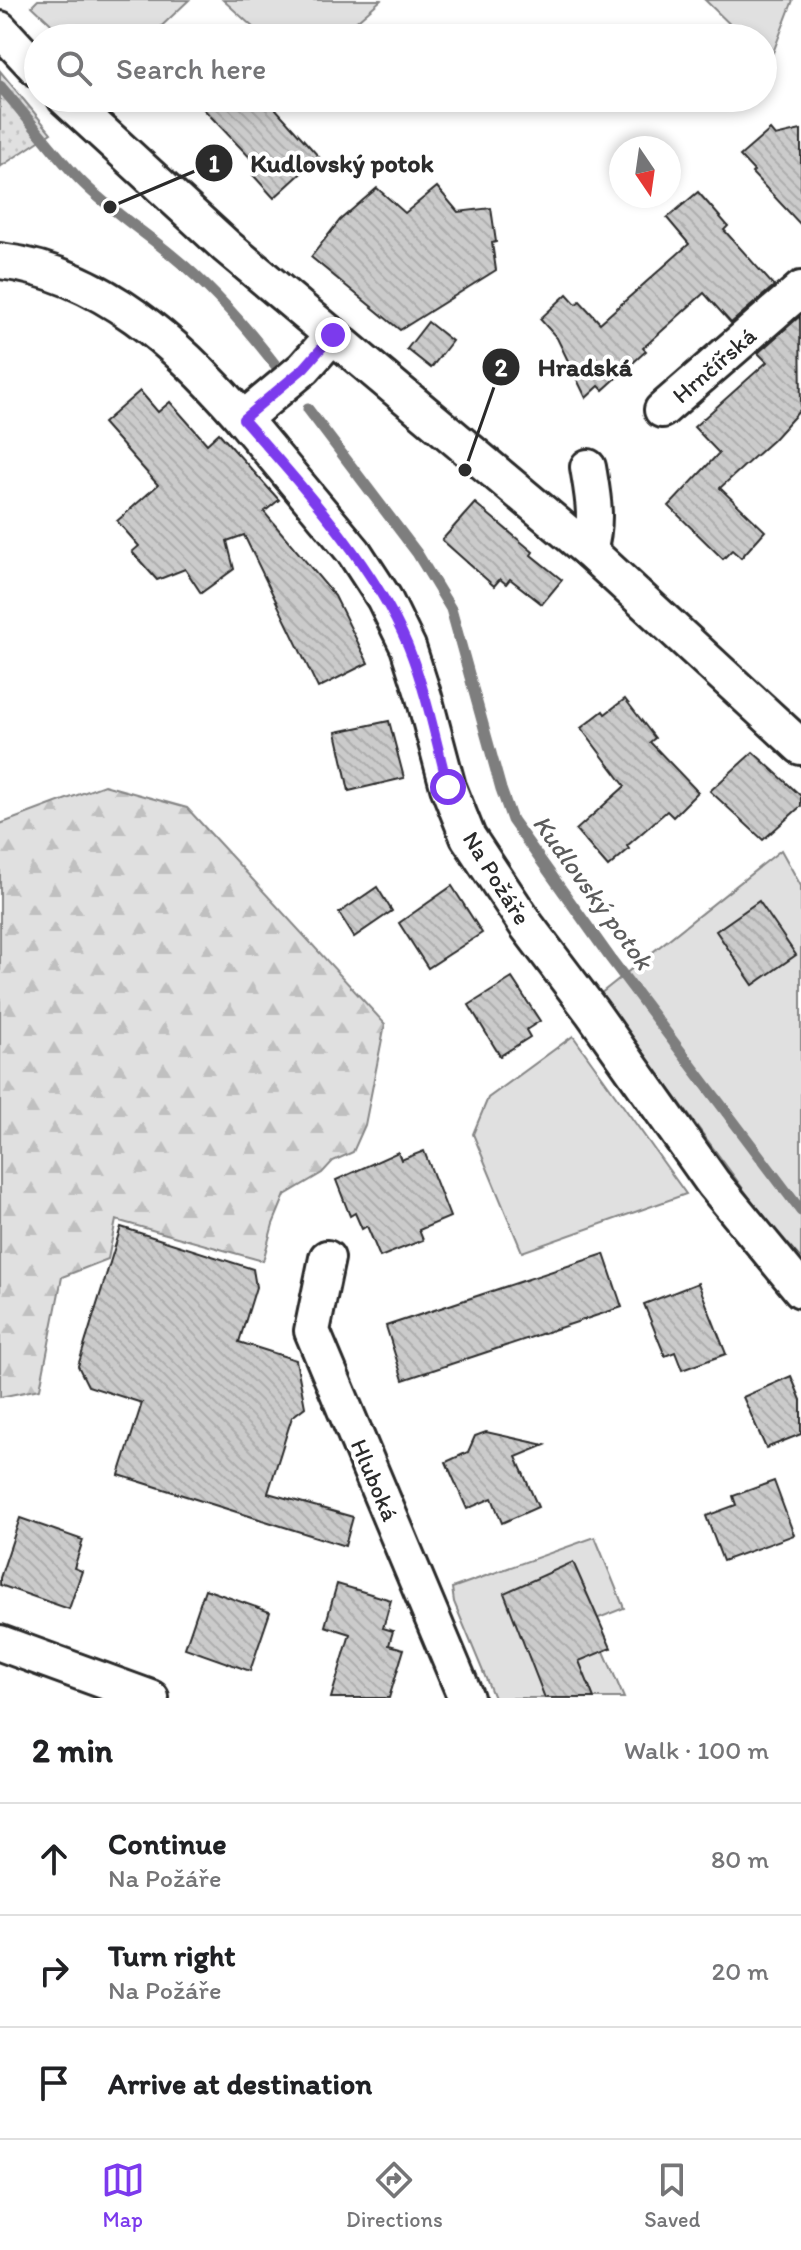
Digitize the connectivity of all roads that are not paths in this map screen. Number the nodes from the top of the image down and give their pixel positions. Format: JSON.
{"nodes":[{"id":1,"x":0,"y":29,"type":"edge"},
{"id":2,"x":24,"y":55,"type":"edge"},
{"id":3,"x":80,"y":112,"type":"edge"},
{"id":4,"x":0,"y":261,"type":"edge"},
{"id":5,"x":801,"y":289,"type":"edge"},
{"id":6,"x":333,"y":335,"type":"junction"},
{"id":7,"x":662,"y":410,"type":"dead end"},
{"id":8,"x":243,"y":419,"type":"junction"},
{"id":9,"x":588,"y":467,"type":"dead end"},
{"id":10,"x":589,"y":551,"type":"junction"},
{"id":11,"x":801,"y":747,"type":"edge"},
{"id":12,"x":327,"y":1258,"type":"dead end"},
{"id":13,"x":801,"y":1290,"type":"edge"},
{"id":14,"x":0,"y":1643,"type":"edge"},
{"id":15,"x":151,"y":1698,"type":"edge"},
{"id":16,"x":466,"y":1698,"type":"edge"}],
"edges":[{"from":1,"to":2,"type":"street"},
{"from":3,"to":6,"type":"street"},
{"from":4,"to":8,"type":"street","name":"Na Požáře"},
{"from":5,"to":7,"type":"street","name":"Hrnčířská"},
{"from":6,"to":8,"type":"street"},
{"from":6,"to":10,"type":"street"},
{"from":8,"to":13,"type":"street","name":"Na Požáře"},
{"from":9,"to":10,"type":"street"},
{"from":10,"to":11,"type":"street"},
{"from":12,"to":16,"type":"street","name":"Hluboká"},
{"from":14,"to":15,"type":"street"}]}
